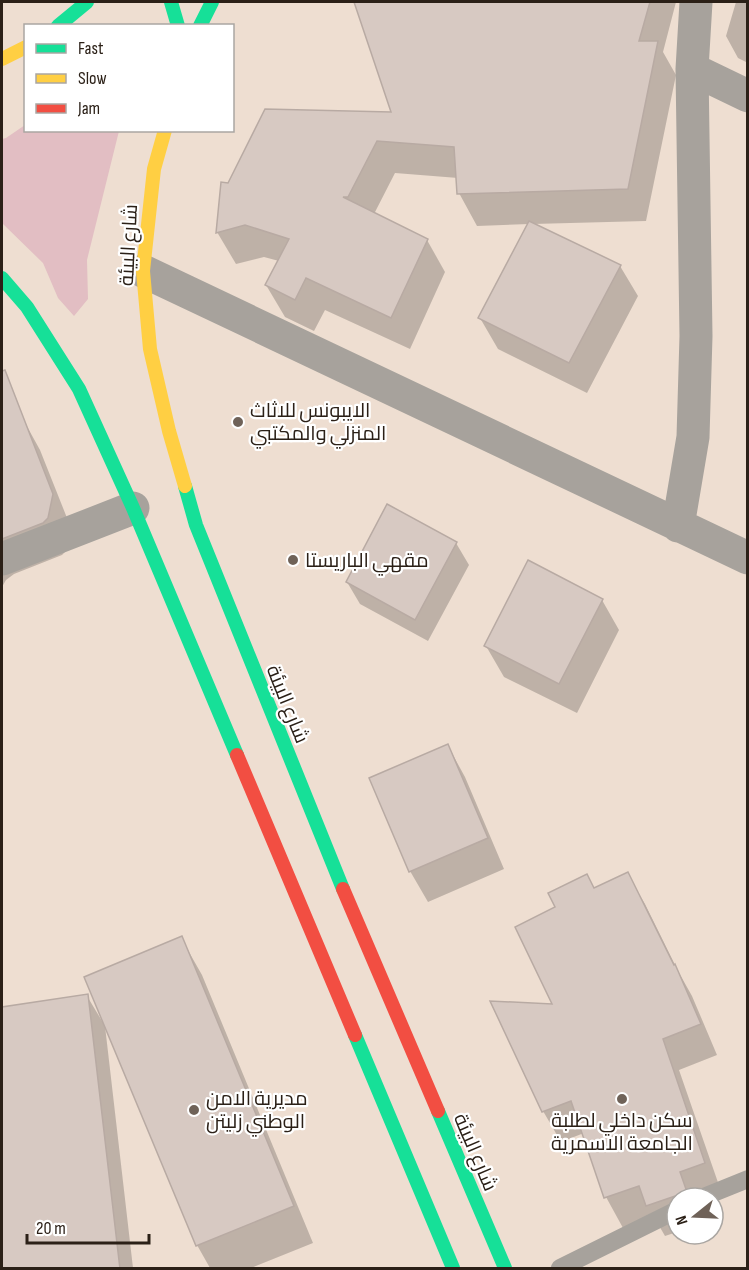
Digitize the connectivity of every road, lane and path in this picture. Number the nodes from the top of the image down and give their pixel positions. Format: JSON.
{"nodes":[{"id":1,"x":87,"y":2,"type":"edge"},
{"id":2,"x":171,"y":2,"type":"edge"},
{"id":3,"x":212,"y":2,"type":"edge"},
{"id":4,"x":696,"y":2,"type":"edge"},
{"id":5,"x":60,"y":24,"type":"edge"},
{"id":6,"x":177,"y":24,"type":"edge"},
{"id":7,"x":201,"y":24,"type":"edge"},
{"id":8,"x":24,"y":48,"type":"edge"},
{"id":9,"x":2,"y":59,"type":"edge"},
{"id":10,"x":692,"y":69,"type":"junction"},
{"id":11,"x":747,"y":96,"type":"edge"},
{"id":12,"x":164,"y":132,"type":"edge"},
{"id":13,"x":143,"y":271,"type":"junction"},
{"id":14,"x":2,"y":278,"type":"edge"},
{"id":15,"x":133,"y":508,"type":"junction"},
{"id":16,"x":678,"y":526,"type":"junction"},
{"id":17,"x":747,"y":558,"type":"edge"},
{"id":18,"x":2,"y":559,"type":"edge"},
{"id":19,"x":747,"y":1179,"type":"edge"},
{"id":20,"x":725,"y":1188,"type":"edge"},
{"id":21,"x":665,"y":1216,"type":"edge"},
{"id":22,"x":453,"y":1269,"type":"edge"},
{"id":23,"x":505,"y":1269,"type":"edge"},
{"id":24,"x":560,"y":1269,"type":"edge"}],
"edges":[{"from":1,"to":5,"type":"main road"},
{"from":2,"to":6,"type":"main road"},
{"from":3,"to":7,"type":"main road"},
{"from":4,"to":10,"type":"street"},
{"from":8,"to":9,"type":"main road"},
{"from":10,"to":11,"type":"street"},
{"from":10,"to":16,"type":"street"},
{"from":12,"to":13,"type":"main road","name":"شارع البيئة"},
{"from":13,"to":16,"type":"street"},
{"from":13,"to":23,"type":"main road","name":"شارع البيئة"},
{"from":14,"to":15,"type":"main road"},
{"from":15,"to":18,"type":"street"},
{"from":15,"to":22,"type":"main road"},
{"from":16,"to":17,"type":"street"},
{"from":19,"to":20,"type":"lane"},
{"from":21,"to":24,"type":"lane"}]}
